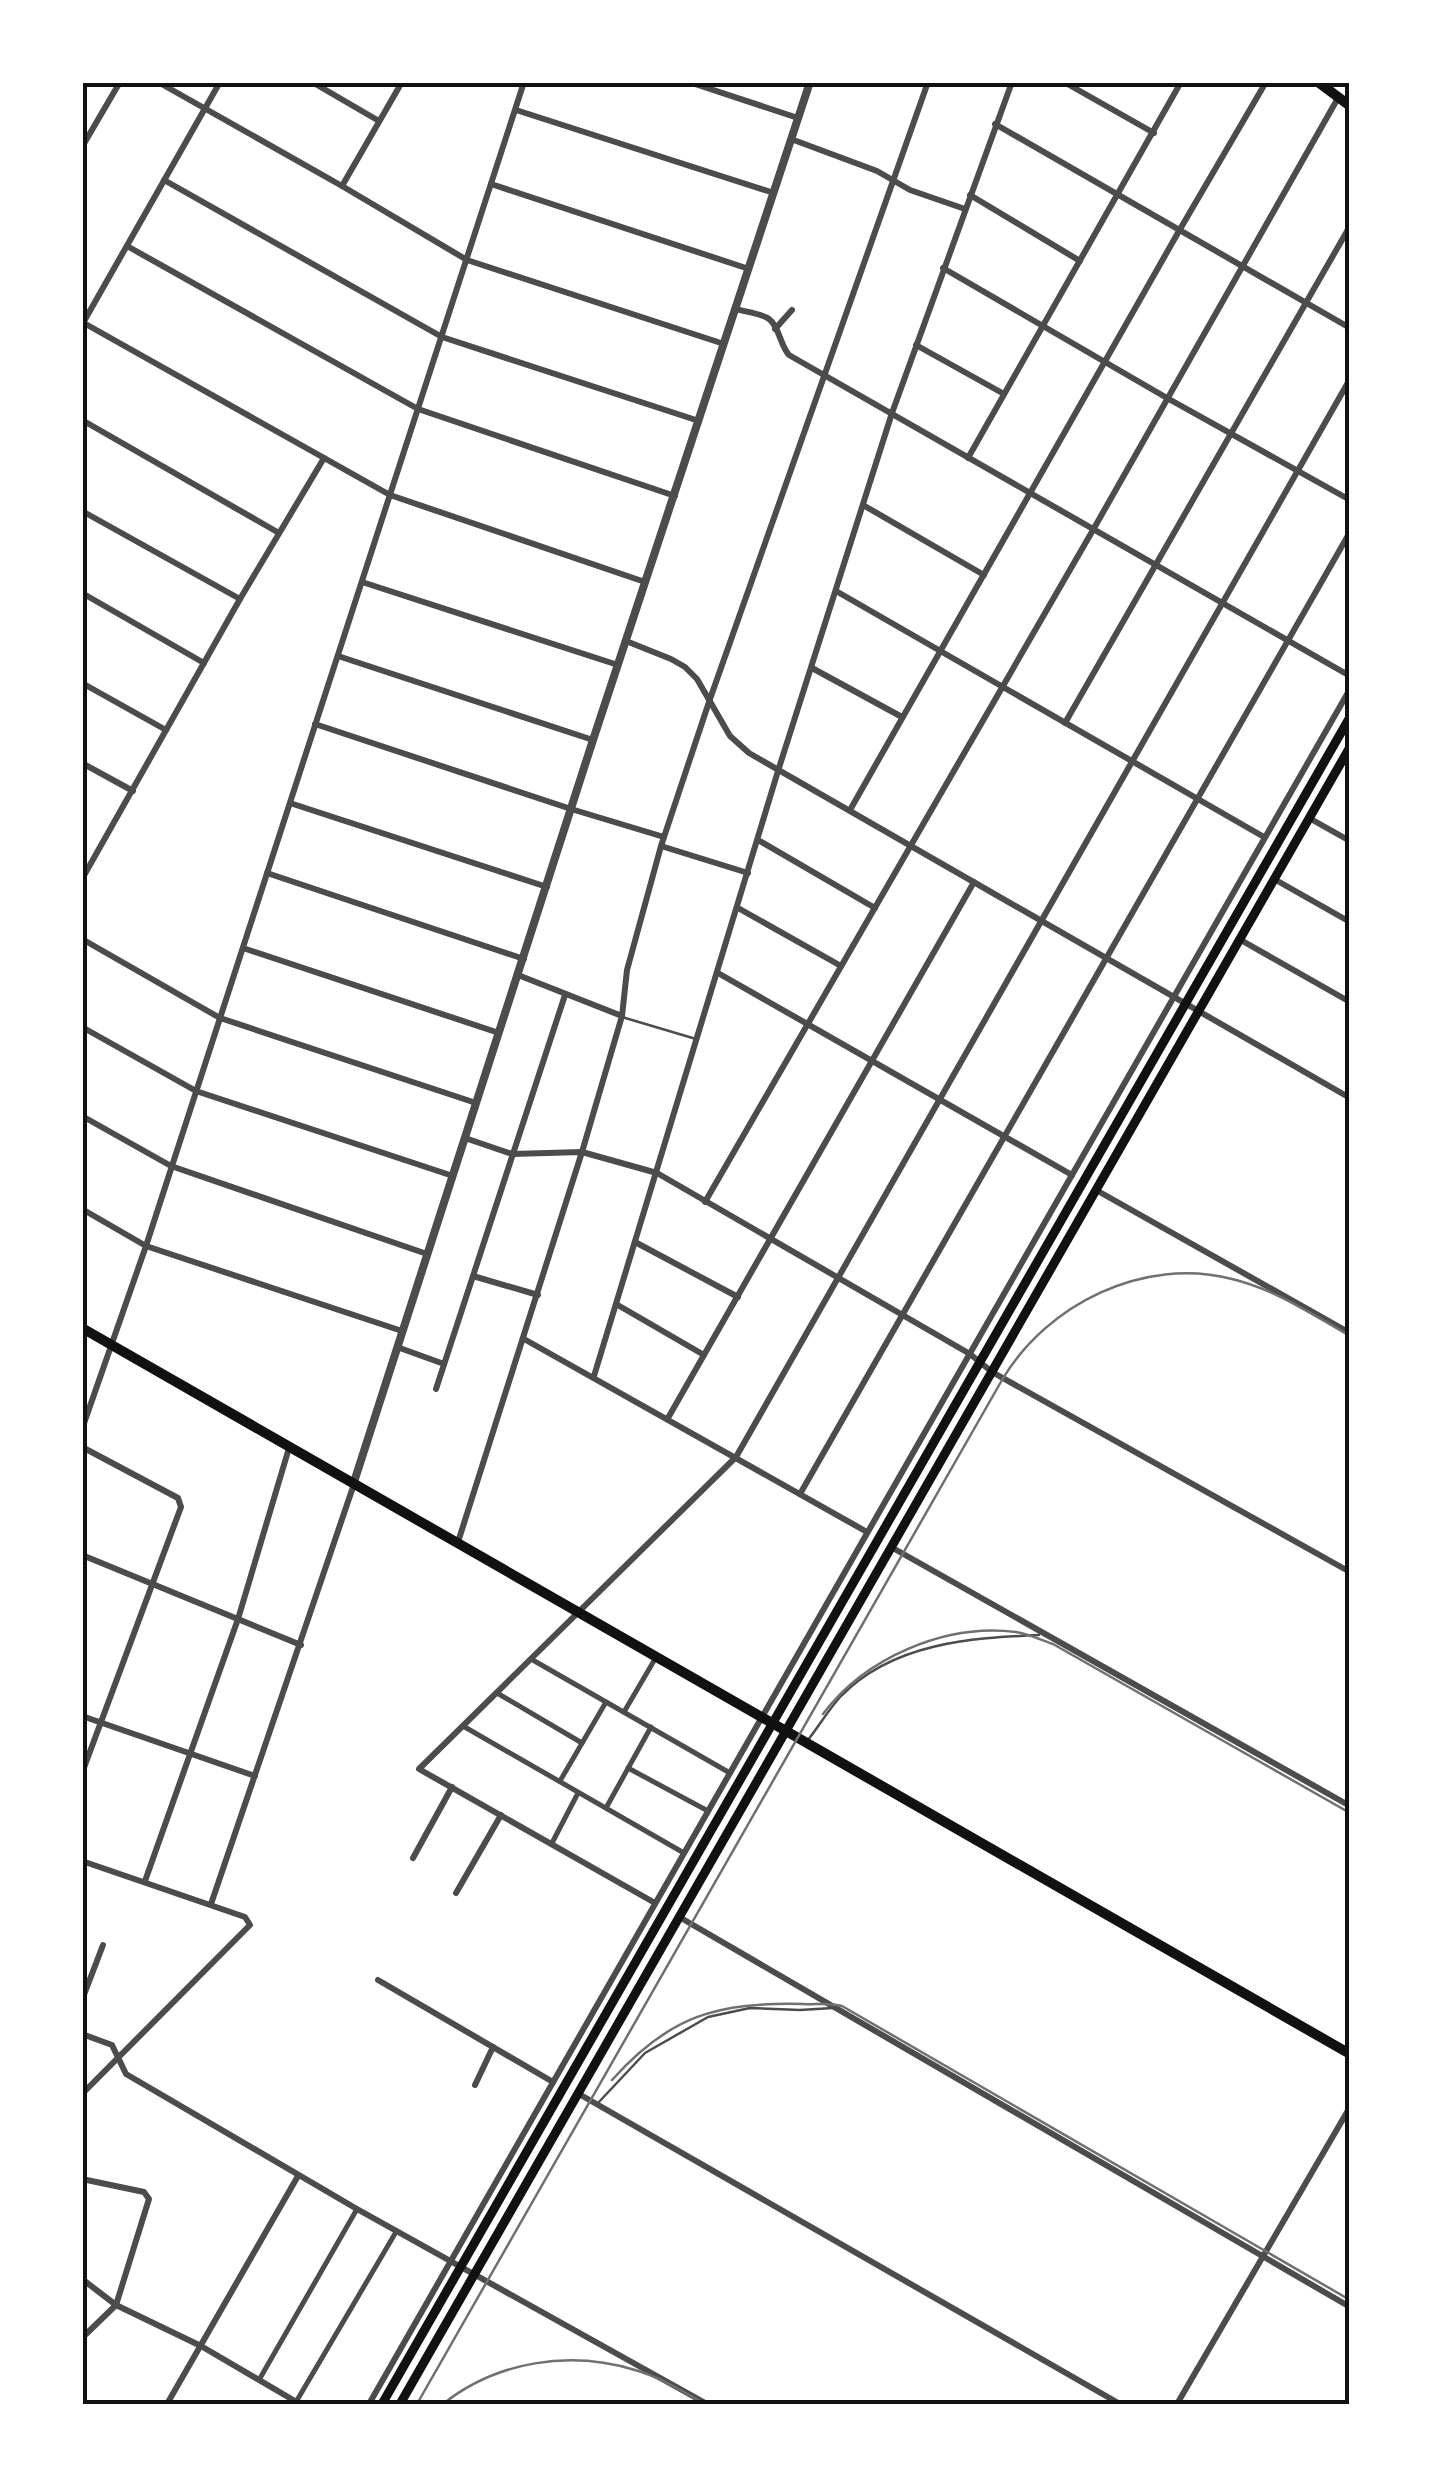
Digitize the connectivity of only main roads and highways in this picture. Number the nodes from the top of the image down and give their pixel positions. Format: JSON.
{"nodes":[{"id":1,"x":1318,"y":82,"type":"edge"},
{"id":2,"x":1350,"y":106,"type":"edge"},
{"id":3,"x":1350,"y":717,"type":"edge"},
{"id":4,"x":1348,"y":753,"type":"edge"},
{"id":5,"x":82,"y":1328,"type":"edge"},
{"id":6,"x":897,"y":1508,"type":"junction"},
{"id":7,"x":910,"y":1515,"type":"junction"},
{"id":8,"x":773,"y":1724,"type":"junction"},
{"id":9,"x":786,"y":1731,"type":"junction"},
{"id":10,"x":1350,"y":2054,"type":"edge"},
{"id":11,"x":382,"y":2404,"type":"edge"},
{"id":12,"x":400,"y":2404,"type":"edge"}],
"edges":[{"from":1,"to":2,"type":"main road"},
{"from":3,"to":6,"type":"main road"},
{"from":4,"to":7,"type":"main road"},
{"from":5,"to":8,"type":"main road"},
{"from":6,"to":7,"type":"main road"},
{"from":6,"to":8,"type":"main road"},
{"from":7,"to":9,"type":"main road"},
{"from":8,"to":9,"type":"main road"},
{"from":8,"to":11,"type":"main road"},
{"from":9,"to":10,"type":"main road"},
{"from":9,"to":12,"type":"main road"}]}
